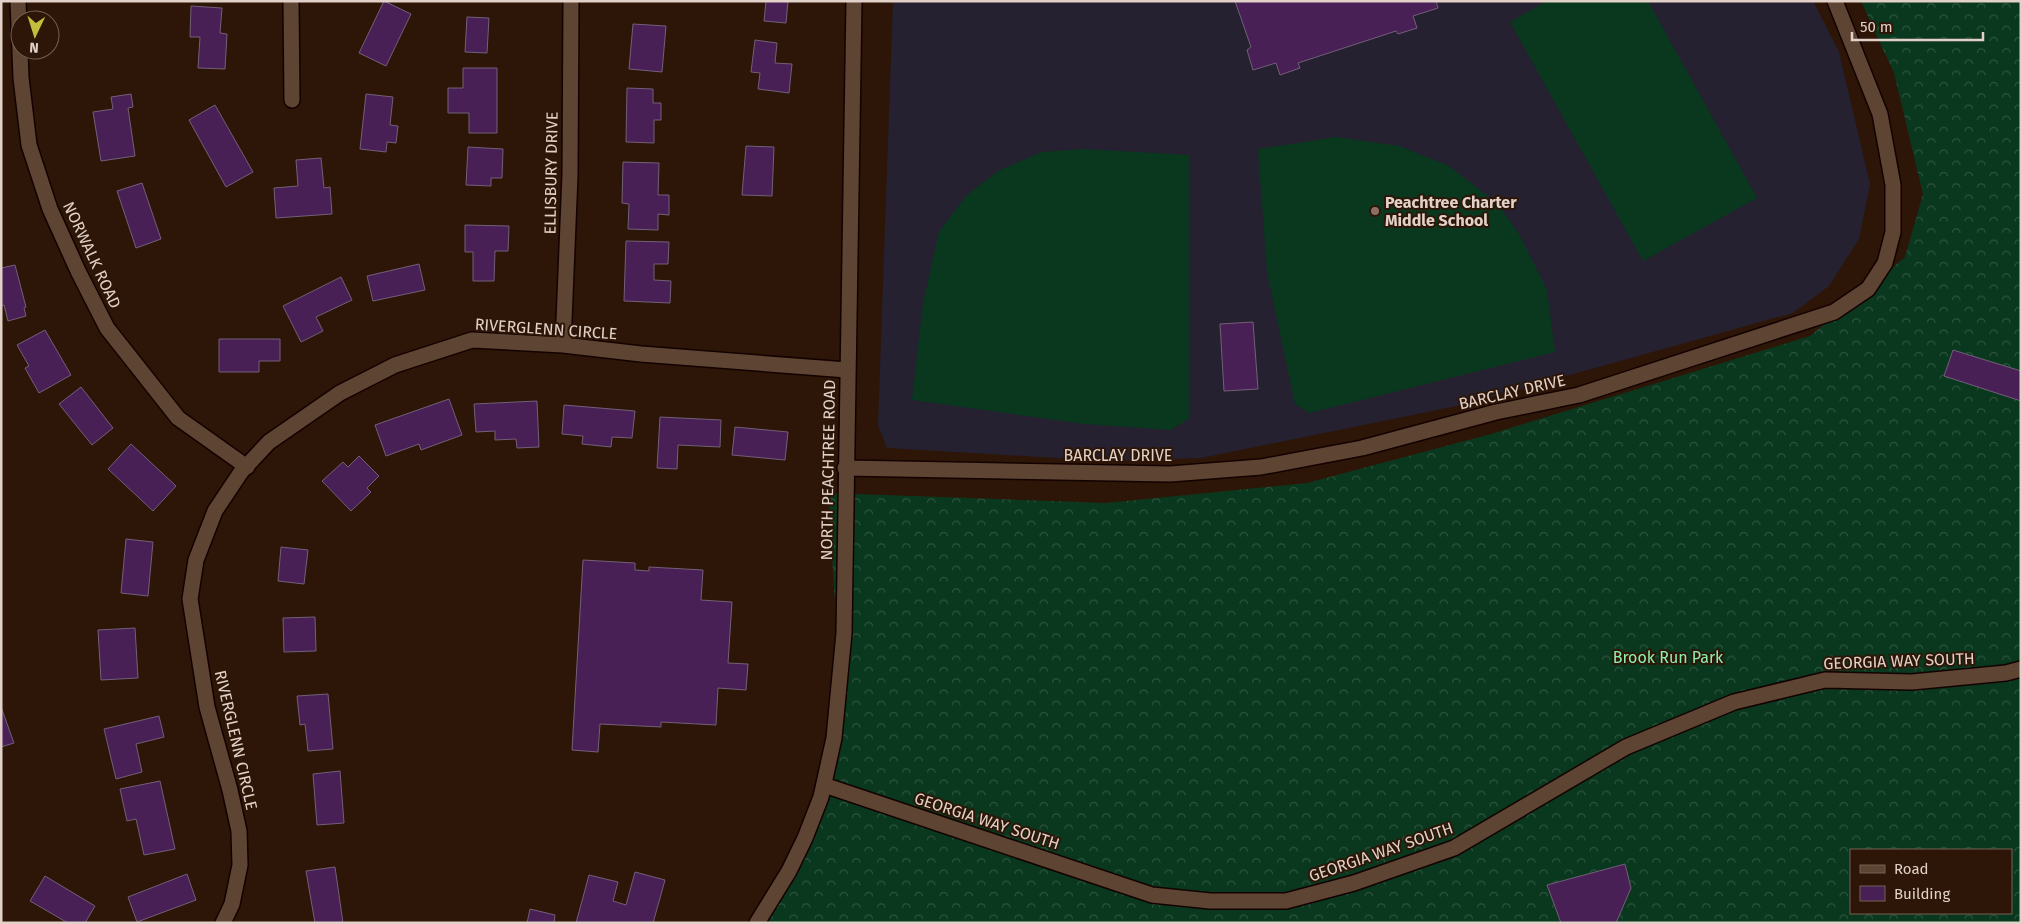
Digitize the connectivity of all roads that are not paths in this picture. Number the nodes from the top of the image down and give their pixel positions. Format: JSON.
{"nodes":[{"id":1,"x":18,"y":1,"type":"edge"},
{"id":2,"x":291,"y":1,"type":"edge"},
{"id":3,"x":571,"y":1,"type":"edge"},
{"id":4,"x":854,"y":1,"type":"edge"},
{"id":5,"x":1835,"y":1,"type":"edge"},
{"id":6,"x":292,"y":100,"type":"dead end"},
{"id":7,"x":563,"y":345,"type":"junction"},
{"id":8,"x":847,"y":370,"type":"junction"},
{"id":9,"x":247,"y":467,"type":"junction"},
{"id":10,"x":845,"y":468,"type":"junction"},
{"id":11,"x":2021,"y":669,"type":"edge"},
{"id":12,"x":824,"y":784,"type":"junction"},
{"id":13,"x":223,"y":923,"type":"edge"},
{"id":14,"x":757,"y":923,"type":"edge"}],
"edges":[{"from":1,"to":9,"type":"street","name":"NORWALK ROAD"},
{"from":2,"to":6,"type":"street"},
{"from":3,"to":7,"type":"street","name":"ELLISBURY DRIVE"},
{"from":4,"to":8,"type":"street","name":"NORTH PEACHTREE ROAD"},
{"from":5,"to":10,"type":"street","name":"BARCLAY DRIVE"},
{"from":7,"to":8,"type":"street","name":"RIVERGLENN CIRCLE"},
{"from":7,"to":9,"type":"street","name":"RIVERGLENN CIRCLE"},
{"from":8,"to":10,"type":"street","name":"NORTH PEACHTREE ROAD"},
{"from":9,"to":13,"type":"street","name":"RIVERGLENN CIRCLE"},
{"from":10,"to":12,"type":"street","name":"NORTH PEACHTREE ROAD"},
{"from":11,"to":12,"type":"street","name":"GEORGIA WAY SOUTH"},
{"from":12,"to":14,"type":"street","name":"NORTH PEACHTREE ROAD"}]}
